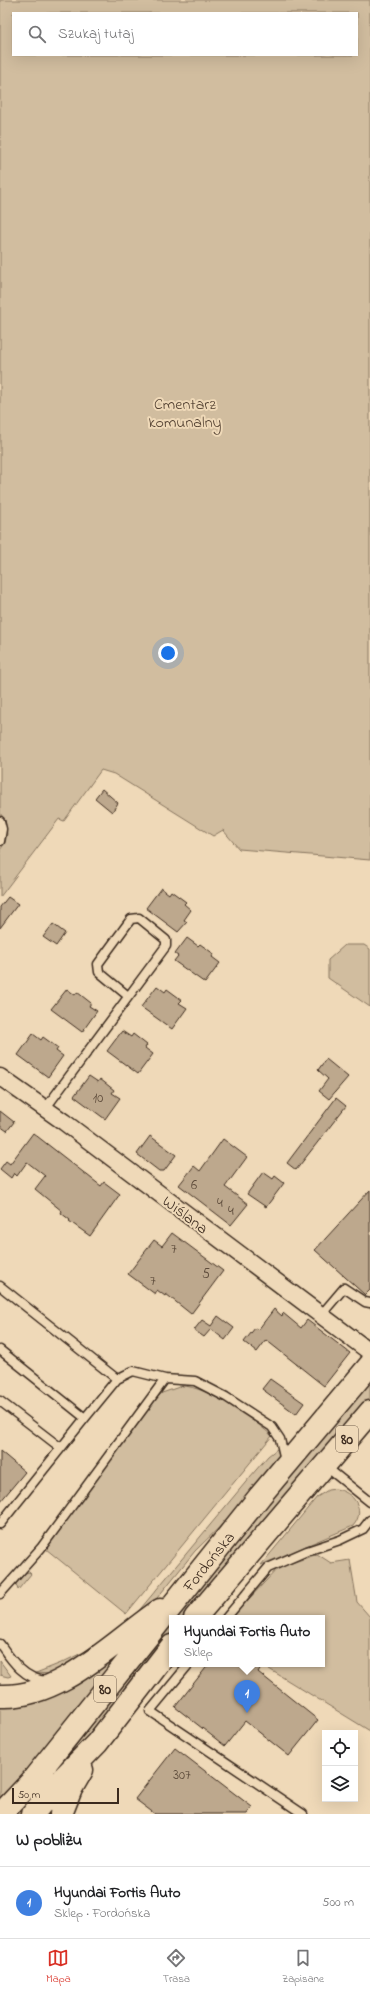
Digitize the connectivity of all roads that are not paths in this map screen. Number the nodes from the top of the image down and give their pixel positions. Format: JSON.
{"nodes":[{"id":1,"x":0,"y":821,"type":"edge"},
{"id":2,"x":0,"y":841,"type":"edge"},
{"id":3,"x":128,"y":996,"type":"junction"},
{"id":4,"x":0,"y":1077,"type":"edge"},
{"id":5,"x":45,"y":1109,"type":"junction"},
{"id":6,"x":0,"y":1286,"type":"edge"},
{"id":7,"x":370,"y":1303,"type":"edge"},
{"id":8,"x":321,"y":1315,"type":"junction"},
{"id":9,"x":0,"y":1350,"type":"edge"},
{"id":10,"x":370,"y":1352,"type":"edge"},
{"id":11,"x":370,"y":1365,"type":"edge"},
{"id":12,"x":117,"y":1379,"type":"junction"},
{"id":13,"x":165,"y":1379,"type":"junction"},
{"id":14,"x":0,"y":1401,"type":"edge"},
{"id":15,"x":370,"y":1412,"type":"edge"},
{"id":16,"x":85,"y":1418,"type":"junction"},
{"id":17,"x":61,"y":1448,"type":"junction"},
{"id":18,"x":324,"y":1465,"type":"junction"},
{"id":19,"x":286,"y":1466,"type":"junction"},
{"id":20,"x":370,"y":1502,"type":"edge"},
{"id":21,"x":370,"y":1520,"type":"edge"},
{"id":22,"x":0,"y":1524,"type":"edge"},
{"id":23,"x":0,"y":1594,"type":"edge"},
{"id":24,"x":180,"y":1596,"type":"junction"},
{"id":25,"x":198,"y":1615,"type":"edge"},
{"id":26,"x":229,"y":1615,"type":"edge"},
{"id":27,"x":0,"y":1644,"type":"edge"},
{"id":28,"x":169,"y":1650,"type":"edge"},
{"id":29,"x":187,"y":1667,"type":"edge"},
{"id":30,"x":57,"y":1682,"type":"junction"},
{"id":31,"x":0,"y":1696,"type":"edge"},
{"id":32,"x":97,"y":1742,"type":"junction"},
{"id":33,"x":1,"y":1814,"type":"edge"},
{"id":34,"x":33,"y":1814,"type":"edge"},
{"id":35,"x":61,"y":1814,"type":"edge"},
{"id":36,"x":303,"y":1814,"type":"edge"}],
"edges":[{"from":1,"to":2,"type":"lane"},
{"from":3,"to":3,"type":"lane"},
{"from":3,"to":5,"type":"lane"},
{"from":4,"to":5,"type":"street","name":"Wiślana"},
{"from":5,"to":8,"type":"street","name":"Wiślana"},
{"from":6,"to":12,"type":"lane"},
{"from":7,"to":8,"type":"lane"},
{"from":8,"to":10,"type":"street","name":"Wiślana"},
{"from":9,"to":16,"type":"lane"},
{"from":11,"to":19,"type":"main road","name":"Fordońska","number":"80"},
{"from":12,"to":13,"type":"lane"},
{"from":12,"to":16,"type":"lane"},
{"from":13,"to":19,"type":"lane"},
{"from":13,"to":23,"type":"lane"},
{"from":14,"to":17,"type":"lane"},
{"from":15,"to":18,"type":"main road","name":"Fordońska","number":"80"},
{"from":16,"to":17,"type":"lane"},
{"from":17,"to":22,"type":"lane"},
{"from":18,"to":20,"type":"lane"},
{"from":18,"to":25,"type":"main road","name":"Fordońska","number":"80"},
{"from":19,"to":24,"type":"main road","name":"Fordońska","number":"80"},
{"from":21,"to":26,"type":"lane"},
{"from":24,"to":30,"type":"main road"},
{"from":24,"to":33,"type":"main road","name":"Fordońska","number":"80"},
{"from":27,"to":30,"type":"lane"},
{"from":28,"to":32,"type":"main road","number":"80"},
{"from":29,"to":36,"type":"lane"},
{"from":30,"to":31,"type":"main road"},
{"from":32,"to":34,"type":"main road","number":"80"},
{"from":32,"to":35,"type":"main road"}]}
